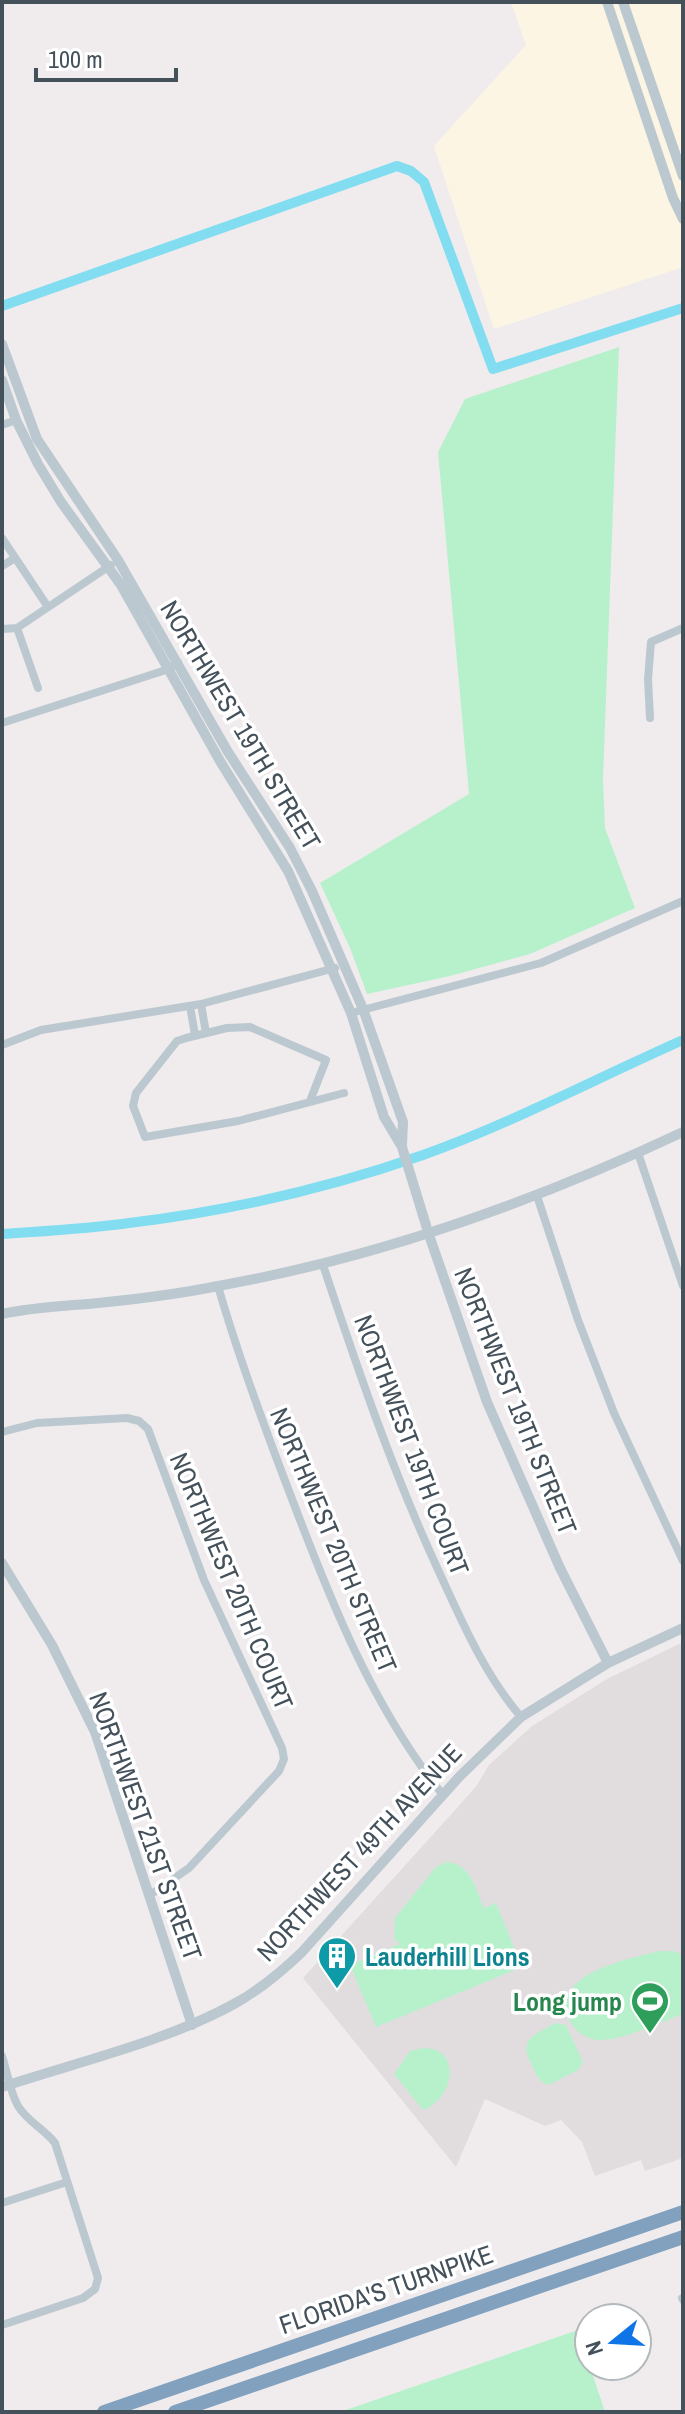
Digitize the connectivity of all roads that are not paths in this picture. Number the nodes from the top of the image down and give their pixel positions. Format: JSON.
{"nodes":[{"id":1,"x":607,"y":2,"type":"edge"},
{"id":2,"x":623,"y":2,"type":"edge"},
{"id":3,"x":683,"y":176,"type":"edge"},
{"id":4,"x":683,"y":219,"type":"edge"},
{"id":5,"x":2,"y":344,"type":"edge"},
{"id":6,"x":2,"y":380,"type":"edge"},
{"id":7,"x":16,"y":420,"type":"junction"},
{"id":8,"x":2,"y":425,"type":"edge"},
{"id":9,"x":2,"y":538,"type":"edge"},
{"id":10,"x":15,"y":558,"type":"junction"},
{"id":11,"x":113,"y":563,"type":"junction"},
{"id":12,"x":2,"y":566,"type":"edge"},
{"id":13,"x":48,"y":607,"type":"junction"},
{"id":14,"x":17,"y":628,"type":"junction"},
{"id":15,"x":683,"y":628,"type":"edge"},
{"id":16,"x":2,"y":629,"type":"edge"},
{"id":17,"x":174,"y":666,"type":"junction"},
{"id":18,"x":38,"y":688,"type":"dead end"},
{"id":19,"x":650,"y":718,"type":"dead end"},
{"id":20,"x":2,"y":723,"type":"edge"},
{"id":21,"x":683,"y":901,"type":"edge"},
{"id":22,"x":339,"y":967,"type":"junction"},
{"id":23,"x":201,"y":1004,"type":"junction"},
{"id":24,"x":190,"y":1006,"type":"junction"},
{"id":25,"x":363,"y":1009,"type":"junction"},
{"id":26,"x":351,"y":1013,"type":"junction"},
{"id":27,"x":206,"y":1033,"type":"junction"},
{"id":28,"x":195,"y":1035,"type":"junction"},
{"id":29,"x":2,"y":1045,"type":"edge"},
{"id":30,"x":344,"y":1093,"type":"dead end"},
{"id":31,"x":310,"y":1101,"type":"junction"},
{"id":32,"x":683,"y":1132,"type":"edge"},
{"id":33,"x":402,"y":1147,"type":"junction"},
{"id":34,"x":638,"y":1153,"type":"junction"},
{"id":35,"x":537,"y":1196,"type":"junction"},
{"id":36,"x":429,"y":1235,"type":"junction"},
{"id":37,"x":323,"y":1265,"type":"junction"},
{"id":38,"x":218,"y":1286,"type":"junction"},
{"id":39,"x":683,"y":1286,"type":"edge"},
{"id":40,"x":2,"y":1314,"type":"edge"},
{"id":41,"x":2,"y":1432,"type":"edge"},
{"id":42,"x":683,"y":1561,"type":"edge"},
{"id":43,"x":2,"y":1563,"type":"edge"},
{"id":44,"x":683,"y":1628,"type":"edge"},
{"id":45,"x":608,"y":1663,"type":"junction"},
{"id":46,"x":521,"y":1717,"type":"junction"},
{"id":47,"x":443,"y":1795,"type":"junction"},
{"id":48,"x":150,"y":1895,"type":"junction"},
{"id":49,"x":192,"y":2025,"type":"junction"},
{"id":50,"x":2,"y":2056,"type":"edge"},
{"id":51,"x":7,"y":2085,"type":"edge"},
{"id":52,"x":67,"y":2182,"type":"junction"},
{"id":53,"x":2,"y":2203,"type":"edge"},
{"id":54,"x":683,"y":2212,"type":"edge"},
{"id":55,"x":683,"y":2237,"type":"edge"},
{"id":56,"x":2,"y":2325,"type":"edge"},
{"id":57,"x":104,"y":2412,"type":"edge"},
{"id":58,"x":175,"y":2412,"type":"edge"}],
"edges":[{"from":1,"to":4,"type":"street"},
{"from":2,"to":3,"type":"street"},
{"from":5,"to":11,"type":"street","name":"NORTHWEST 19TH STREET"},
{"from":6,"to":7,"type":"street","name":"NORTHWEST 19TH STREET"},
{"from":7,"to":8,"type":"street"},
{"from":7,"to":11,"type":"street","name":"NORTHWEST 19TH STREET"},
{"from":9,"to":10,"type":"street"},
{"from":10,"to":12,"type":"street"},
{"from":10,"to":13,"type":"street"},
{"from":11,"to":13,"type":"street"},
{"from":11,"to":17,"type":"street","name":"NORTHWEST 19TH STREET"},
{"from":13,"to":14,"type":"street"},
{"from":14,"to":16,"type":"street"},
{"from":14,"to":18,"type":"street"},
{"from":15,"to":19,"type":"street"},
{"from":17,"to":20,"type":"street"},
{"from":17,"to":22,"type":"street","name":"NORTHWEST 19TH STREET"},
{"from":21,"to":25,"type":"street"},
{"from":22,"to":23,"type":"street"},
{"from":22,"to":25,"type":"street","name":"NORTHWEST 19TH STREET"},
{"from":22,"to":26,"type":"street","name":"NORTHWEST 19TH STREET"},
{"from":23,"to":24,"type":"street"},
{"from":23,"to":27,"type":"street"},
{"from":24,"to":28,"type":"street"},
{"from":24,"to":29,"type":"street"},
{"from":25,"to":26,"type":"street"},
{"from":25,"to":33,"type":"street","name":"NORTHWEST 19TH STREET"},
{"from":26,"to":33,"type":"street","name":"NORTHWEST 19TH STREET"},
{"from":27,"to":28,"type":"street"},
{"from":27,"to":31,"type":"street"},
{"from":28,"to":31,"type":"street"},
{"from":30,"to":31,"type":"street"},
{"from":32,"to":34,"type":"street"},
{"from":33,"to":36,"type":"street","name":"NORTHWEST 19TH STREET"},
{"from":34,"to":35,"type":"street"},
{"from":34,"to":39,"type":"street"},
{"from":35,"to":36,"type":"street"},
{"from":35,"to":42,"type":"street"},
{"from":36,"to":37,"type":"street"},
{"from":36,"to":45,"type":"street","name":"NORTHWEST 19TH STREET"},
{"from":37,"to":38,"type":"street"},
{"from":37,"to":46,"type":"street","name":"NORTHWEST 19TH COURT"},
{"from":38,"to":40,"type":"street"},
{"from":38,"to":47,"type":"street","name":"NORTHWEST 20TH STREET"},
{"from":41,"to":48,"type":"street","name":"NORTHWEST 20TH COURT"},
{"from":43,"to":48,"type":"street","name":"NORTHWEST 21ST STREET"},
{"from":44,"to":45,"type":"street","name":"NORTHWEST 49TH AVENUE"},
{"from":45,"to":46,"type":"street","name":"NORTHWEST 49TH AVENUE"},
{"from":46,"to":47,"type":"street","name":"NORTHWEST 49TH AVENUE"},
{"from":47,"to":49,"type":"street","name":"NORTHWEST 49TH AVENUE"},
{"from":48,"to":49,"type":"street","name":"NORTHWEST 21ST STREET"},
{"from":49,"to":51,"type":"street","name":"NORTHWEST 49TH AVENUE"},
{"from":50,"to":51,"type":"street"},
{"from":51,"to":52,"type":"street"},
{"from":52,"to":53,"type":"street"},
{"from":52,"to":56,"type":"street"},
{"from":54,"to":57,"type":"highway","name":"FLORIDA'S TURNPIKE"},
{"from":55,"to":58,"type":"highway","name":"FLORIDA'S TURNPIKE"}]}
